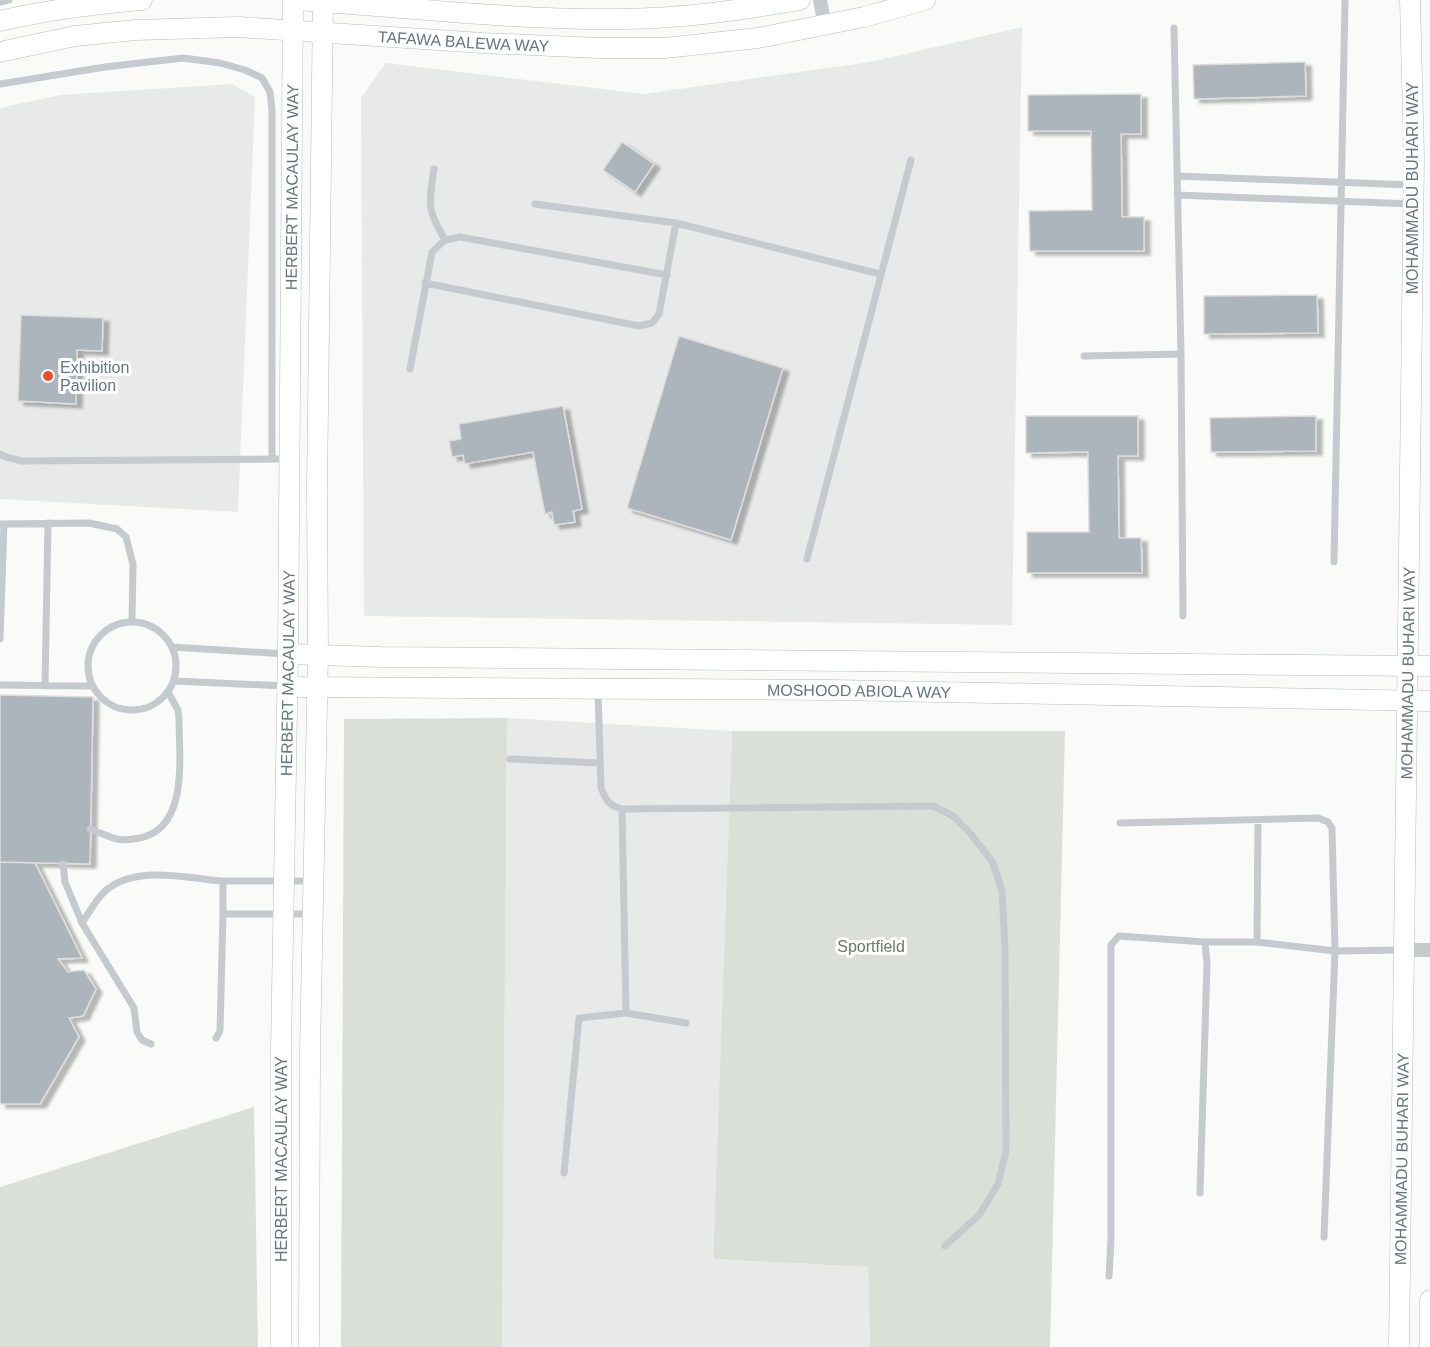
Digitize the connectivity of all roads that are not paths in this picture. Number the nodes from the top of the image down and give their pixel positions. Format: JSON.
{"nodes":[{"id":1,"x":9,"y":0,"type":"edge"},
{"id":2,"x":142,"y":0,"type":"edge"},
{"id":3,"x":294,"y":0,"type":"edge"},
{"id":4,"x":800,"y":0,"type":"edge"},
{"id":5,"x":820,"y":0,"type":"edge"},
{"id":6,"x":925,"y":0,"type":"edge"},
{"id":7,"x":1345,"y":0,"type":"edge"},
{"id":8,"x":1410,"y":0,"type":"edge"},
{"id":9,"x":0,"y":2,"type":"edge"},
{"id":10,"x":323,"y":2,"type":"junction"},
{"id":11,"x":0,"y":21,"type":"edge"},
{"id":12,"x":825,"y":26,"type":"junction"},
{"id":13,"x":1174,"y":28,"type":"dead end"},
{"id":14,"x":292,"y":31,"type":"junction"},
{"id":15,"x":322,"y":34,"type":"junction"},
{"id":16,"x":0,"y":52,"type":"edge"},
{"id":17,"x":0,"y":84,"type":"edge"},
{"id":18,"x":912,"y":160,"type":"dead end"},
{"id":19,"x":434,"y":169,"type":"dead end"},
{"id":20,"x":1177,"y":176,"type":"junction"},
{"id":21,"x":1341,"y":182,"type":"junction"},
{"id":22,"x":1413,"y":194,"type":"junction"},
{"id":23,"x":1177,"y":195,"type":"junction"},
{"id":24,"x":1341,"y":200,"type":"junction"},
{"id":25,"x":535,"y":204,"type":"dead end"},
{"id":26,"x":676,"y":223,"type":"junction"},
{"id":27,"x":445,"y":240,"type":"junction"},
{"id":28,"x":880,"y":274,"type":"junction"},
{"id":29,"x":667,"y":275,"type":"junction"},
{"id":30,"x":425,"y":283,"type":"junction"},
{"id":31,"x":1181,"y":354,"type":"junction"},
{"id":32,"x":1084,"y":356,"type":"dead end"},
{"id":33,"x":410,"y":369,"type":"dead end"},
{"id":34,"x":0,"y":454,"type":"edge"},
{"id":35,"x":281,"y":459,"type":"junction"},
{"id":36,"x":48,"y":523,"type":"junction"},
{"id":37,"x":2,"y":524,"type":"edge"},
{"id":38,"x":807,"y":559,"type":"dead end"},
{"id":39,"x":1334,"y":562,"type":"dead end"},
{"id":40,"x":1183,"y":616,"type":"dead end"},
{"id":41,"x":132,"y":621,"type":"junction"},
{"id":42,"x":0,"y":639,"type":"edge"},
{"id":43,"x":172,"y":647,"type":"junction"},
{"id":44,"x":288,"y":654,"type":"junction"},
{"id":45,"x":318,"y":655,"type":"junction"},
{"id":46,"x":833,"y":661,"type":"junction"},
{"id":47,"x":1406,"y":665,"type":"junction"},
{"id":48,"x":1430,"y":666,"type":"edge"},
{"id":49,"x":174,"y":681,"type":"junction"},
{"id":50,"x":0,"y":685,"type":"edge"},
{"id":51,"x":45,"y":686,"type":"junction"},
{"id":52,"x":92,"y":686,"type":"junction"},
{"id":53,"x":287,"y":687,"type":"junction"},
{"id":54,"x":317,"y":687,"type":"junction"},
{"id":55,"x":598,"y":688,"type":"junction"},
{"id":56,"x":833,"y":690,"type":"junction"},
{"id":57,"x":168,"y":692,"type":"junction"},
{"id":58,"x":1406,"y":701,"type":"junction"},
{"id":59,"x":1430,"y":701,"type":"edge"},
{"id":60,"x":510,"y":759,"type":"dead end"},
{"id":61,"x":599,"y":763,"type":"junction"},
{"id":62,"x":622,"y":809,"type":"junction"},
{"id":63,"x":1258,"y":820,"type":"junction"},
{"id":64,"x":1120,"y":823,"type":"dead end"},
{"id":65,"x":90,"y":829,"type":"dead end"},
{"id":66,"x":63,"y":864,"type":"dead end"},
{"id":67,"x":223,"y":881,"type":"junction"},
{"id":68,"x":284,"y":881,"type":"junction"},
{"id":69,"x":312,"y":881,"type":"junction"},
{"id":70,"x":223,"y":914,"type":"junction"},
{"id":71,"x":283,"y":914,"type":"junction"},
{"id":72,"x":312,"y":914,"type":"junction"},
{"id":73,"x":82,"y":923,"type":"junction"},
{"id":74,"x":1205,"y":942,"type":"junction"},
{"id":75,"x":1257,"y":942,"type":"junction"},
{"id":76,"x":1403,"y":950,"type":"junction"},
{"id":77,"x":1430,"y":950,"type":"edge"},
{"id":78,"x":1335,"y":951,"type":"junction"},
{"id":79,"x":626,"y":1013,"type":"junction"},
{"id":80,"x":686,"y":1023,"type":"dead end"},
{"id":81,"x":216,"y":1038,"type":"dead end"},
{"id":82,"x":151,"y":1044,"type":"dead end"},
{"id":83,"x":564,"y":1173,"type":"dead end"},
{"id":84,"x":1200,"y":1193,"type":"dead end"},
{"id":85,"x":1324,"y":1237,"type":"dead end"},
{"id":86,"x":945,"y":1246,"type":"dead end"},
{"id":87,"x":1109,"y":1276,"type":"dead end"},
{"id":88,"x":1430,"y":1300,"type":"edge"},
{"id":89,"x":281,"y":1347,"type":"edge"},
{"id":90,"x":309,"y":1347,"type":"edge"},
{"id":91,"x":1399,"y":1347,"type":"edge"},
{"id":92,"x":1430,"y":1347,"type":"edge"}],
"edges":[{"from":1,"to":9,"type":"lane"},
{"from":2,"to":11,"type":"main road"},
{"from":3,"to":10,"type":"main road","name":"TAFAWA BALEWA WAY"},
{"from":3,"to":14,"type":"main road","name":"HERBERT MACAULAY WAY"},
{"from":4,"to":10,"type":"main road","name":"TAFAWA BALEWA WAY"},
{"from":5,"to":12,"type":"street"},
{"from":6,"to":12,"type":"main road","name":"TAFAWA BALEWA WAY"},
{"from":7,"to":21,"type":"lane"},
{"from":8,"to":22,"type":"main road","name":"MOHAMMADU BUHARI WAY"},
{"from":10,"to":15,"type":"main road","name":"HERBERT MACAULAY WAY"},
{"from":12,"to":15,"type":"main road","name":"TAFAWA BALEWA WAY"},
{"from":13,"to":20,"type":"lane"},
{"from":14,"to":15,"type":"main road","name":"TAFAWA BALEWA WAY"},
{"from":14,"to":16,"type":"main road","name":"TAFAWA BALEWA WAY"},
{"from":14,"to":35,"type":"main road","name":"HERBERT MACAULAY WAY"},
{"from":15,"to":45,"type":"main road","name":"HERBERT MACAULAY WAY"},
{"from":17,"to":35,"type":"lane"},
{"from":18,"to":28,"type":"lane"},
{"from":19,"to":27,"type":"lane"},
{"from":20,"to":21,"type":"lane"},
{"from":20,"to":23,"type":"lane"},
{"from":21,"to":22,"type":"lane"},
{"from":21,"to":24,"type":"lane"},
{"from":22,"to":24,"type":"lane"},
{"from":22,"to":47,"type":"main road","name":"MOHAMMADU BUHARI WAY"},
{"from":23,"to":24,"type":"lane"},
{"from":23,"to":31,"type":"lane"},
{"from":24,"to":39,"type":"lane"},
{"from":25,"to":26,"type":"lane"},
{"from":26,"to":28,"type":"lane"},
{"from":26,"to":29,"type":"lane"},
{"from":27,"to":29,"type":"lane"},
{"from":27,"to":30,"type":"lane"},
{"from":28,"to":38,"type":"lane"},
{"from":29,"to":30,"type":"lane"},
{"from":30,"to":33,"type":"lane"},
{"from":31,"to":32,"type":"lane"},
{"from":31,"to":40,"type":"lane"},
{"from":34,"to":35,"type":"lane"},
{"from":35,"to":44,"type":"main road","name":"HERBERT MACAULAY WAY"},
{"from":36,"to":37,"type":"lane"},
{"from":36,"to":41,"type":"lane"},
{"from":36,"to":51,"type":"lane"},
{"from":37,"to":42,"type":"lane"},
{"from":41,"to":43,"type":"lane"},
{"from":41,"to":52,"type":"lane"},
{"from":43,"to":44,"type":"lane"},
{"from":43,"to":49,"type":"lane"},
{"from":44,"to":45,"type":"main road","name":"MOSHOOD ABIOLA WAY"},
{"from":44,"to":53,"type":"main road","name":"HERBERT MACAULAY WAY"},
{"from":45,"to":46,"type":"main road","name":"MOSHOOD ABIOLA WAY"},
{"from":45,"to":54,"type":"main road","name":"HERBERT MACAULAY WAY"},
{"from":46,"to":47,"type":"main road","name":"MOSHOOD ABIOLA WAY"},
{"from":46,"to":56,"type":"main road"},
{"from":47,"to":48,"type":"main road","name":"MOSHOOD ABIOLA WAY"},
{"from":47,"to":58,"type":"main road","name":"MOHAMMADU BUHARI WAY"},
{"from":49,"to":53,"type":"lane"},
{"from":49,"to":57,"type":"lane"},
{"from":50,"to":51,"type":"lane"},
{"from":51,"to":52,"type":"lane"},
{"from":52,"to":57,"type":"lane"},
{"from":53,"to":54,"type":"main road","name":"MOSHOOD ABIOLA WAY"},
{"from":53,"to":68,"type":"main road","name":"HERBERT MACAULAY WAY"},
{"from":54,"to":55,"type":"main road","name":"MOSHOOD ABIOLA WAY"},
{"from":54,"to":69,"type":"main road","name":"HERBERT MACAULAY WAY"},
{"from":55,"to":56,"type":"main road","name":"MOSHOOD ABIOLA WAY"},
{"from":55,"to":61,"type":"lane"},
{"from":56,"to":58,"type":"main road","name":"MOSHOOD ABIOLA WAY"},
{"from":57,"to":65,"type":"lane"},
{"from":58,"to":59,"type":"main road","name":"MOSHOOD ABIOLA WAY"},
{"from":58,"to":76,"type":"main road","name":"MOHAMMADU BUHARI WAY"},
{"from":60,"to":61,"type":"lane"},
{"from":61,"to":62,"type":"lane"},
{"from":62,"to":79,"type":"lane"},
{"from":62,"to":86,"type":"lane"},
{"from":63,"to":64,"type":"lane"},
{"from":63,"to":75,"type":"lane"},
{"from":63,"to":78,"type":"lane"},
{"from":66,"to":73,"type":"lane"},
{"from":67,"to":68,"type":"lane"},
{"from":67,"to":70,"type":"lane"},
{"from":67,"to":73,"type":"lane"},
{"from":68,"to":69,"type":"lane"},
{"from":68,"to":71,"type":"main road","name":"HERBERT MACAULAY WAY"},
{"from":69,"to":72,"type":"main road","name":"HERBERT MACAULAY WAY"},
{"from":70,"to":71,"type":"lane"},
{"from":70,"to":81,"type":"lane"},
{"from":71,"to":72,"type":"lane"},
{"from":71,"to":89,"type":"main road","name":"HERBERT MACAULAY WAY"},
{"from":72,"to":90,"type":"main road","name":"HERBERT MACAULAY WAY"},
{"from":73,"to":82,"type":"lane"},
{"from":74,"to":75,"type":"lane"},
{"from":74,"to":84,"type":"lane"},
{"from":74,"to":87,"type":"lane"},
{"from":75,"to":78,"type":"lane"},
{"from":76,"to":77,"type":"street"},
{"from":76,"to":78,"type":"lane"},
{"from":76,"to":91,"type":"main road","name":"MOHAMMADU BUHARI WAY"},
{"from":78,"to":85,"type":"lane"},
{"from":79,"to":80,"type":"lane"},
{"from":79,"to":83,"type":"lane"},
{"from":88,"to":92,"type":"main road"}]}
